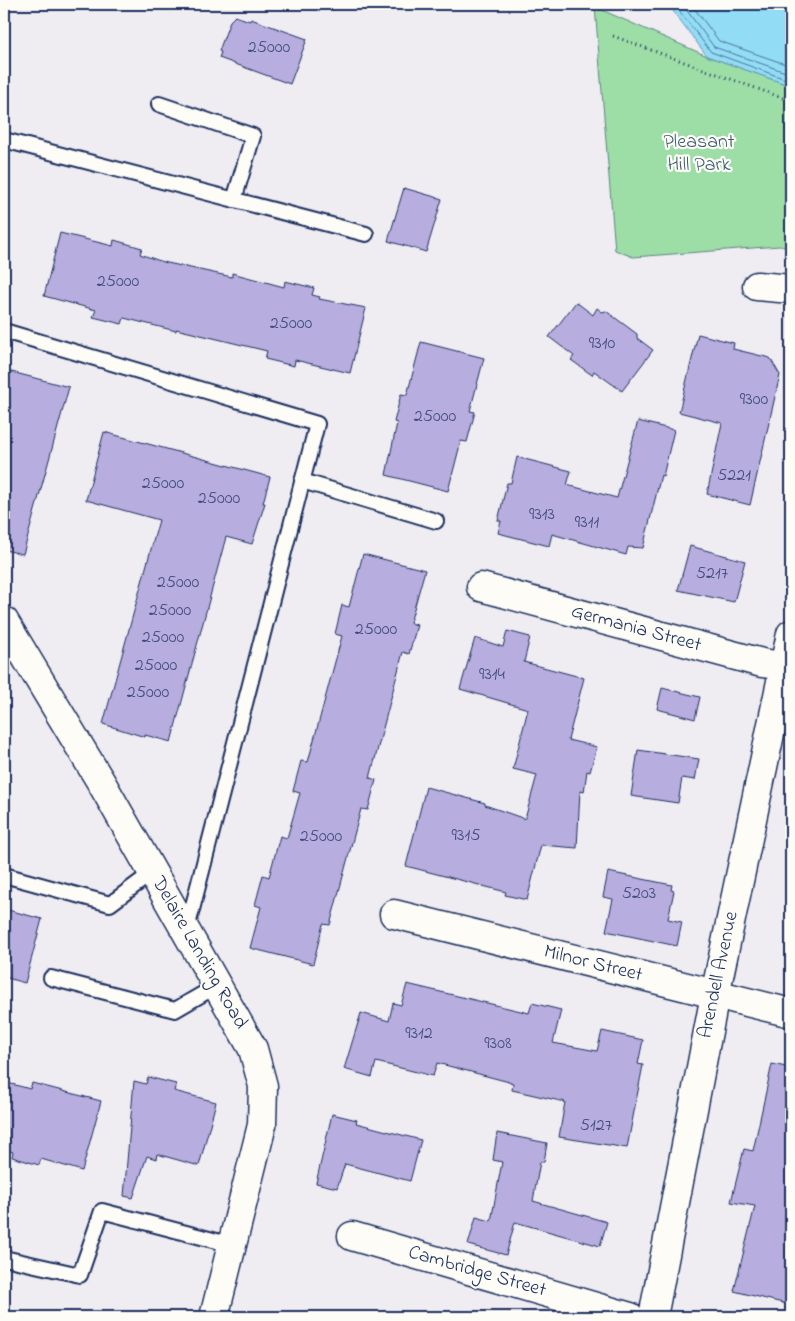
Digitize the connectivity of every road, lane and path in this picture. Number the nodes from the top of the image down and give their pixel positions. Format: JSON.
{"nodes":[{"id":1,"x":614,"y":36,"type":"dead end"},
{"id":2,"x":791,"y":100,"type":"edge"},
{"id":3,"x":159,"y":104,"type":"dead end"},
{"id":4,"x":4,"y":140,"type":"edge"},
{"id":5,"x":234,"y":200,"type":"junction"},
{"id":6,"x":366,"y":234,"type":"dead end"},
{"id":7,"x":757,"y":286,"type":"dead end"},
{"id":8,"x":791,"y":289,"type":"edge"},
{"id":9,"x":4,"y":331,"type":"edge"},
{"id":10,"x":302,"y":481,"type":"junction"},
{"id":11,"x":436,"y":521,"type":"dead end"},
{"id":12,"x":481,"y":588,"type":"dead end"},
{"id":13,"x":6,"y":630,"type":"edge"},
{"id":14,"x":791,"y":634,"type":"edge"},
{"id":15,"x":788,"y":666,"type":"edge"},
{"id":16,"x":153,"y":872,"type":"junction"},
{"id":17,"x":4,"y":875,"type":"edge"},
{"id":18,"x":394,"y":914,"type":"dead end"},
{"id":19,"x":186,"y":929,"type":"junction"},
{"id":20,"x":51,"y":978,"type":"dead end"},
{"id":21,"x":218,"y":985,"type":"junction"},
{"id":22,"x":715,"y":994,"type":"junction"},
{"id":23,"x":791,"y":1013,"type":"edge"},
{"id":24,"x":352,"y":1236,"type":"dead end"},
{"id":25,"x":232,"y":1245,"type":"junction"},
{"id":26,"x":4,"y":1258,"type":"edge"},
{"id":27,"x":214,"y":1317,"type":"edge"},
{"id":28,"x":630,"y":1317,"type":"edge"},
{"id":29,"x":653,"y":1317,"type":"edge"}],
"edges":[{"from":1,"to":2,"type":"path"},
{"from":3,"to":5,"type":"lane"},
{"from":4,"to":5,"type":"lane"},
{"from":5,"to":6,"type":"lane"},
{"from":7,"to":8,"type":"street"},
{"from":9,"to":10,"type":"lane"},
{"from":10,"to":11,"type":"lane"},
{"from":10,"to":19,"type":"lane"},
{"from":12,"to":15,"type":"street","name":"Germania Street"},
{"from":13,"to":16,"type":"street","name":"Delaire Landing Road"},
{"from":14,"to":15,"type":"street","name":"Arendell Avenue"},
{"from":15,"to":22,"type":"street","name":"Arendell Avenue"},
{"from":16,"to":17,"type":"lane"},
{"from":16,"to":19,"type":"street","name":"Delaire Landing Road"},
{"from":18,"to":22,"type":"street","name":"Milnor Street"},
{"from":19,"to":21,"type":"street","name":"Delaire Landing Road"},
{"from":20,"to":21,"type":"lane"},
{"from":21,"to":25,"type":"street","name":"Delaire Landing Road"},
{"from":22,"to":23,"type":"street","name":"Milnor Street"},
{"from":22,"to":29,"type":"street","name":"Arendell Avenue"},
{"from":24,"to":28,"type":"street","name":"Cambridge Street"},
{"from":25,"to":26,"type":"lane"},
{"from":25,"to":27,"type":"street","name":"Delaire Landing Road"}]}
